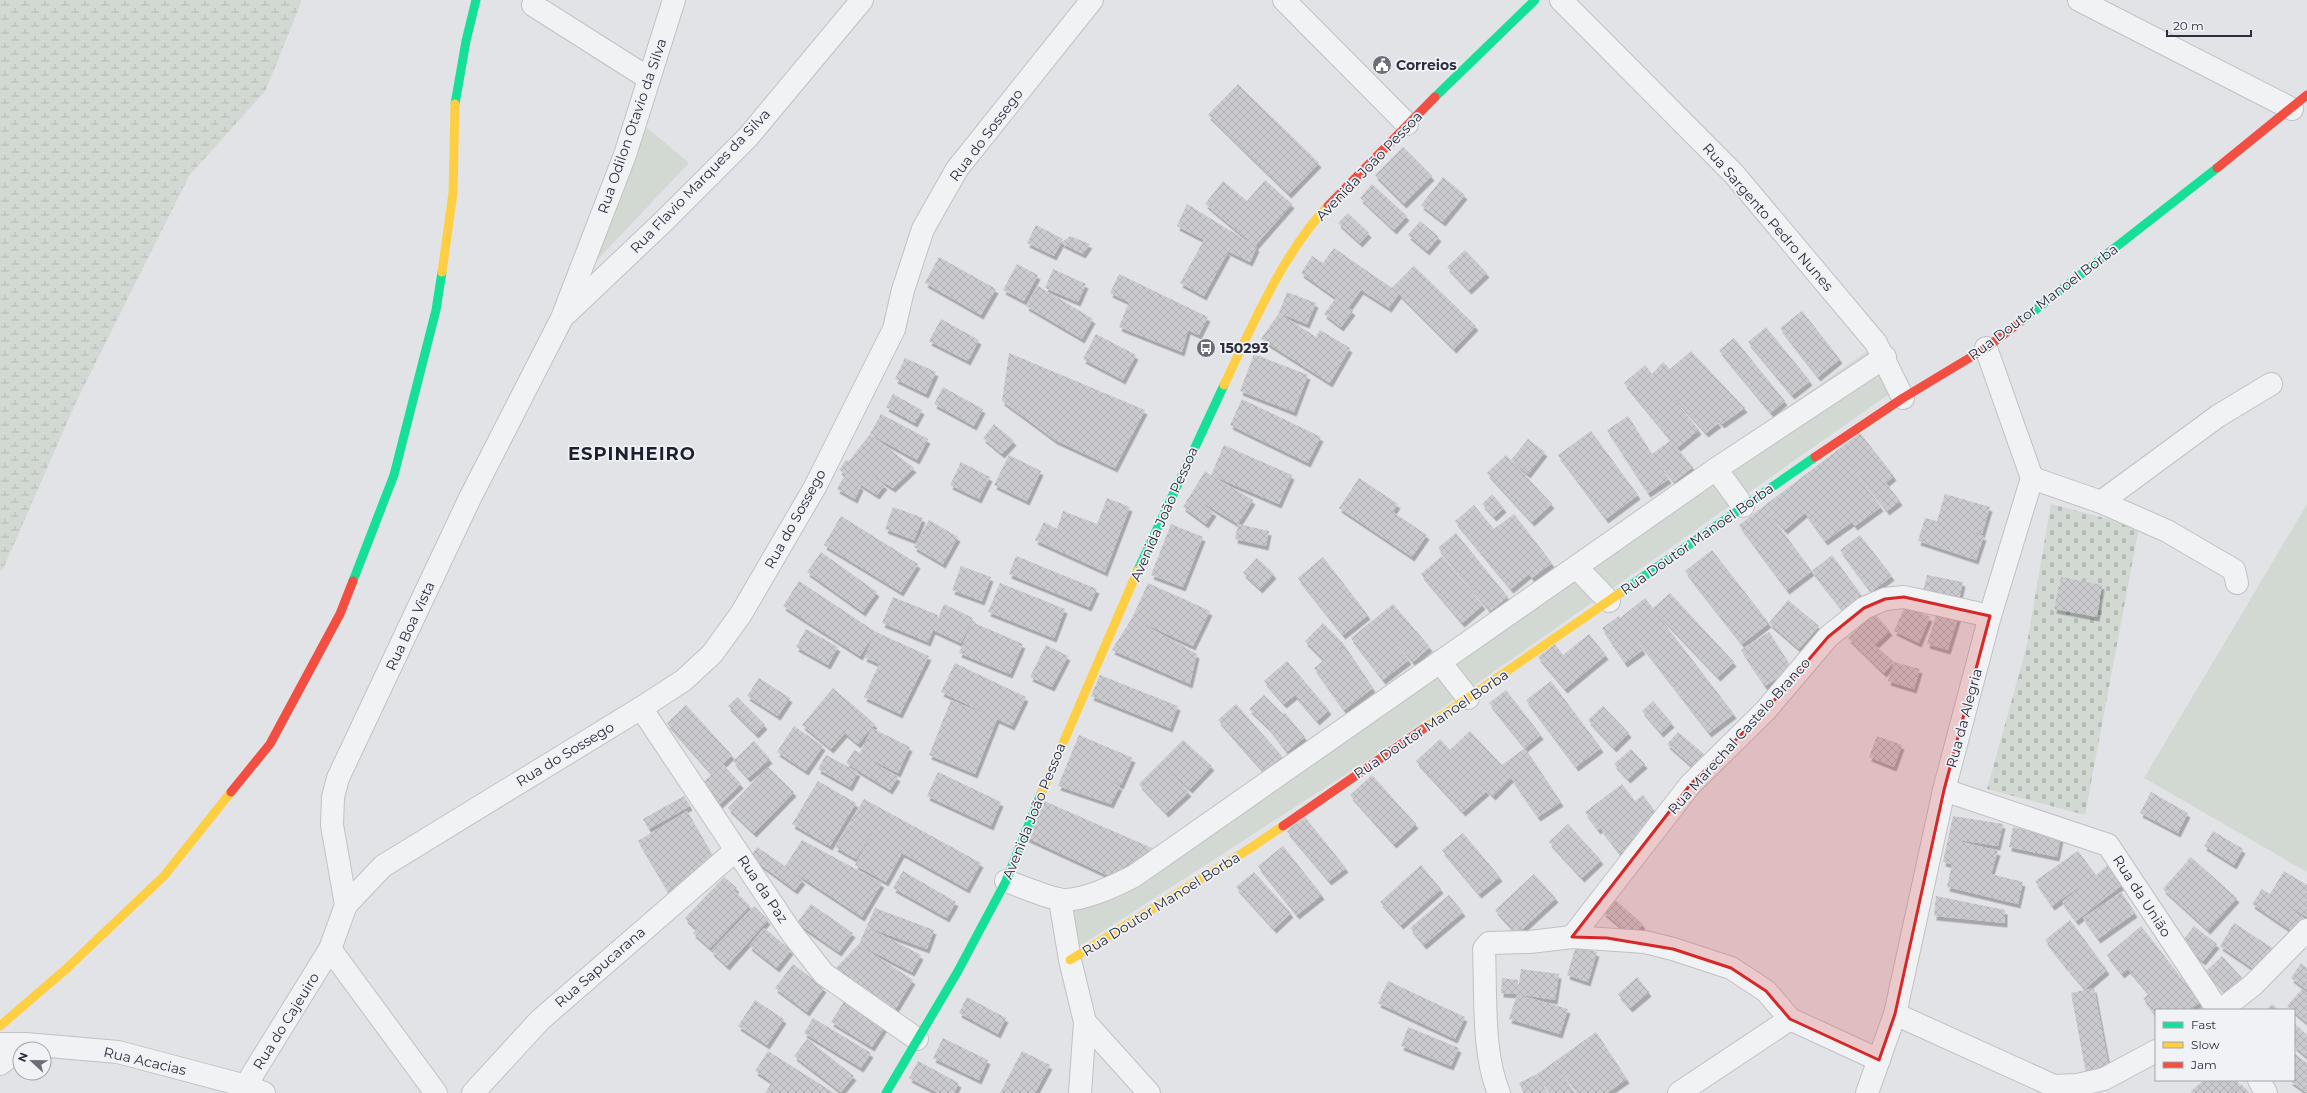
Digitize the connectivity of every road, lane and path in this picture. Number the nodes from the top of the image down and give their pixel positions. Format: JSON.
{"nodes":[{"id":1,"x":476,"y":0,"type":"edge"},
{"id":2,"x":674,"y":0,"type":"edge"},
{"id":3,"x":862,"y":0,"type":"edge"},
{"id":4,"x":1092,"y":0,"type":"edge"},
{"id":5,"x":1535,"y":0,"type":"edge"},
{"id":6,"x":1561,"y":0,"type":"edge"},
{"id":7,"x":2079,"y":0,"type":"edge"},
{"id":8,"x":530,"y":2,"type":"edge"},
{"id":9,"x":1294,"y":3,"type":"edge"},
{"id":10,"x":648,"y":78,"type":"junction"},
{"id":11,"x":2299,"y":102,"type":"edge"},
{"id":12,"x":1407,"y":124,"type":"junction"},
{"id":13,"x":562,"y":318,"type":"junction"},
{"id":14,"x":1986,"y":348,"type":"junction"},
{"id":15,"x":1885,"y":357,"type":"junction"},
{"id":16,"x":2271,"y":384,"type":"dead end"},
{"id":17,"x":1903,"y":398,"type":"junction"},
{"id":18,"x":1716,"y":469,"type":"junction"},
{"id":19,"x":2032,"y":478,"type":"junction"},
{"id":20,"x":2101,"y":502,"type":"junction"},
{"id":21,"x":1743,"y":506,"type":"junction"},
{"id":22,"x":1576,"y":567,"type":"junction"},
{"id":23,"x":2237,"y":583,"type":"dead end"},
{"id":24,"x":1609,"y":601,"type":"junction"},
{"id":25,"x":1990,"y":616,"type":"junction"},
{"id":26,"x":1440,"y":662,"type":"junction"},
{"id":27,"x":1468,"y":698,"type":"junction"},
{"id":28,"x":641,"y":708,"type":"junction"},
{"id":29,"x":1944,"y":790,"type":"junction"},
{"id":30,"x":736,"y":850,"type":"junction"},
{"id":31,"x":1006,"y":881,"type":"junction"},
{"id":32,"x":1060,"y":900,"type":"junction"},
{"id":33,"x":346,"y":905,"type":"junction"},
{"id":34,"x":2307,"y":930,"type":"edge"},
{"id":35,"x":1572,"y":936,"type":"junction"},
{"id":36,"x":330,"y":949,"type":"junction"},
{"id":37,"x":1070,"y":960,"type":"junction"},
{"id":38,"x":2217,"y":1009,"type":"edge"},
{"id":39,"x":2222,"y":1009,"type":"edge"},
{"id":40,"x":1895,"y":1014,"type":"junction"},
{"id":41,"x":1790,"y":1019,"type":"junction"},
{"id":42,"x":1085,"y":1022,"type":"junction"},
{"id":43,"x":0,"y":1026,"type":"edge"},
{"id":44,"x":918,"y":1039,"type":"junction"},
{"id":45,"x":0,"y":1044,"type":"edge"},
{"id":46,"x":12,"y":1046,"type":"edge"},
{"id":47,"x":52,"y":1049,"type":"edge"},
{"id":48,"x":2155,"y":1052,"type":"edge"},
{"id":49,"x":12,"y":1055,"type":"edge"},
{"id":50,"x":1879,"y":1060,"type":"junction"},
{"id":51,"x":0,"y":1064,"type":"edge"},
{"id":52,"x":2260,"y":1081,"type":"edge"},
{"id":53,"x":250,"y":1091,"type":"edge"},
{"id":54,"x":436,"y":1093,"type":"edge"},
{"id":55,"x":473,"y":1093,"type":"edge"},
{"id":56,"x":886,"y":1093,"type":"edge"},
{"id":57,"x":1080,"y":1093,"type":"edge"},
{"id":58,"x":1148,"y":1093,"type":"edge"},
{"id":59,"x":1499,"y":1093,"type":"edge"},
{"id":60,"x":1679,"y":1093,"type":"edge"},
{"id":61,"x":1867,"y":1093,"type":"edge"},
{"id":62,"x":2266,"y":1093,"type":"edge"}],
"edges":[{"from":1,"to":43,"type":"street"},
{"from":2,"to":10,"type":"street","name":"Rua Odilon Otavio da Silva"},
{"from":3,"to":13,"type":"street","name":"Rua Flavio Marques da Silva"},
{"from":4,"to":28,"type":"street","name":"Rua do Sossego"},
{"from":5,"to":12,"type":"street","name":"Avenida João Pessoa"},
{"from":6,"to":15,"type":"street","name":"Rua Sargento Pedro Nunes"},
{"from":7,"to":11,"type":"street"},
{"from":8,"to":10,"type":"street"},
{"from":9,"to":12,"type":"street"},
{"from":10,"to":13,"type":"street","name":"Rua Odilon Otavio da Silva"},
{"from":11,"to":14,"type":"street","name":"Rua Doutor Manoel Borba"},
{"from":12,"to":31,"type":"street","name":"Avenida João Pessoa"},
{"from":13,"to":33,"type":"street","name":"Rua Boa Vista"},
{"from":14,"to":17,"type":"street","name":"Rua Doutor Manoel Borba"},
{"from":14,"to":19,"type":"street"},
{"from":15,"to":17,"type":"street","name":"Rua Sargento Pedro Nunes"},
{"from":15,"to":18,"type":"street"},
{"from":16,"to":20,"type":"street"},
{"from":17,"to":21,"type":"street","name":"Rua Doutor Manoel Borba"},
{"from":18,"to":21,"type":"street"},
{"from":18,"to":22,"type":"street"},
{"from":19,"to":20,"type":"street"},
{"from":19,"to":25,"type":"street","name":"Rua da Alegria"},
{"from":20,"to":23,"type":"street"},
{"from":21,"to":24,"type":"street","name":"Rua Doutor Manoel Borba"},
{"from":22,"to":24,"type":"street"},
{"from":22,"to":26,"type":"street"},
{"from":24,"to":27,"type":"street","name":"Rua Doutor Manoel Borba"},
{"from":25,"to":29,"type":"street","name":"Rua da Alegria"},
{"from":25,"to":35,"type":"street","name":"Rua Marechal Castelo Branco"},
{"from":26,"to":27,"type":"street"},
{"from":26,"to":32,"type":"street"},
{"from":27,"to":37,"type":"street","name":"Rua Doutor Manoel Borba"},
{"from":28,"to":30,"type":"street","name":"Rua da Paz"},
{"from":28,"to":33,"type":"street","name":"Rua do Sossego"},
{"from":29,"to":38,"type":"street","name":"Rua da União"},
{"from":29,"to":40,"type":"street","name":"Rua da Alegria"},
{"from":30,"to":44,"type":"street","name":"Rua da Paz"},
{"from":30,"to":55,"type":"street","name":"Rua Sapucarana"},
{"from":31,"to":32,"type":"street"},
{"from":31,"to":44,"type":"street","name":"Avenida João Pessoa"},
{"from":32,"to":37,"type":"street"},
{"from":33,"to":36,"type":"street","name":"Rua Boa Vista"},
{"from":34,"to":39,"type":"street"},
{"from":35,"to":41,"type":"street"},
{"from":35,"to":59,"type":"street"},
{"from":36,"to":53,"type":"street","name":"Rua do Cajeuiro"},
{"from":36,"to":54,"type":"street"},
{"from":37,"to":42,"type":"street"},
{"from":40,"to":48,"type":"street"},
{"from":40,"to":50,"type":"street","name":"Rua da Alegria"},
{"from":41,"to":50,"type":"street"},
{"from":41,"to":60,"type":"street"},
{"from":42,"to":57,"type":"street"},
{"from":42,"to":58,"type":"street"},
{"from":44,"to":56,"type":"street","name":"Avenida João Pessoa"},
{"from":45,"to":46,"type":"street","name":"Rua Acacias"},
{"from":47,"to":53,"type":"street","name":"Rua Acacias"},
{"from":49,"to":51,"type":"street"},
{"from":50,"to":61,"type":"street","name":"Rua da Alegria"},
{"from":52,"to":62,"type":"street"}]}
